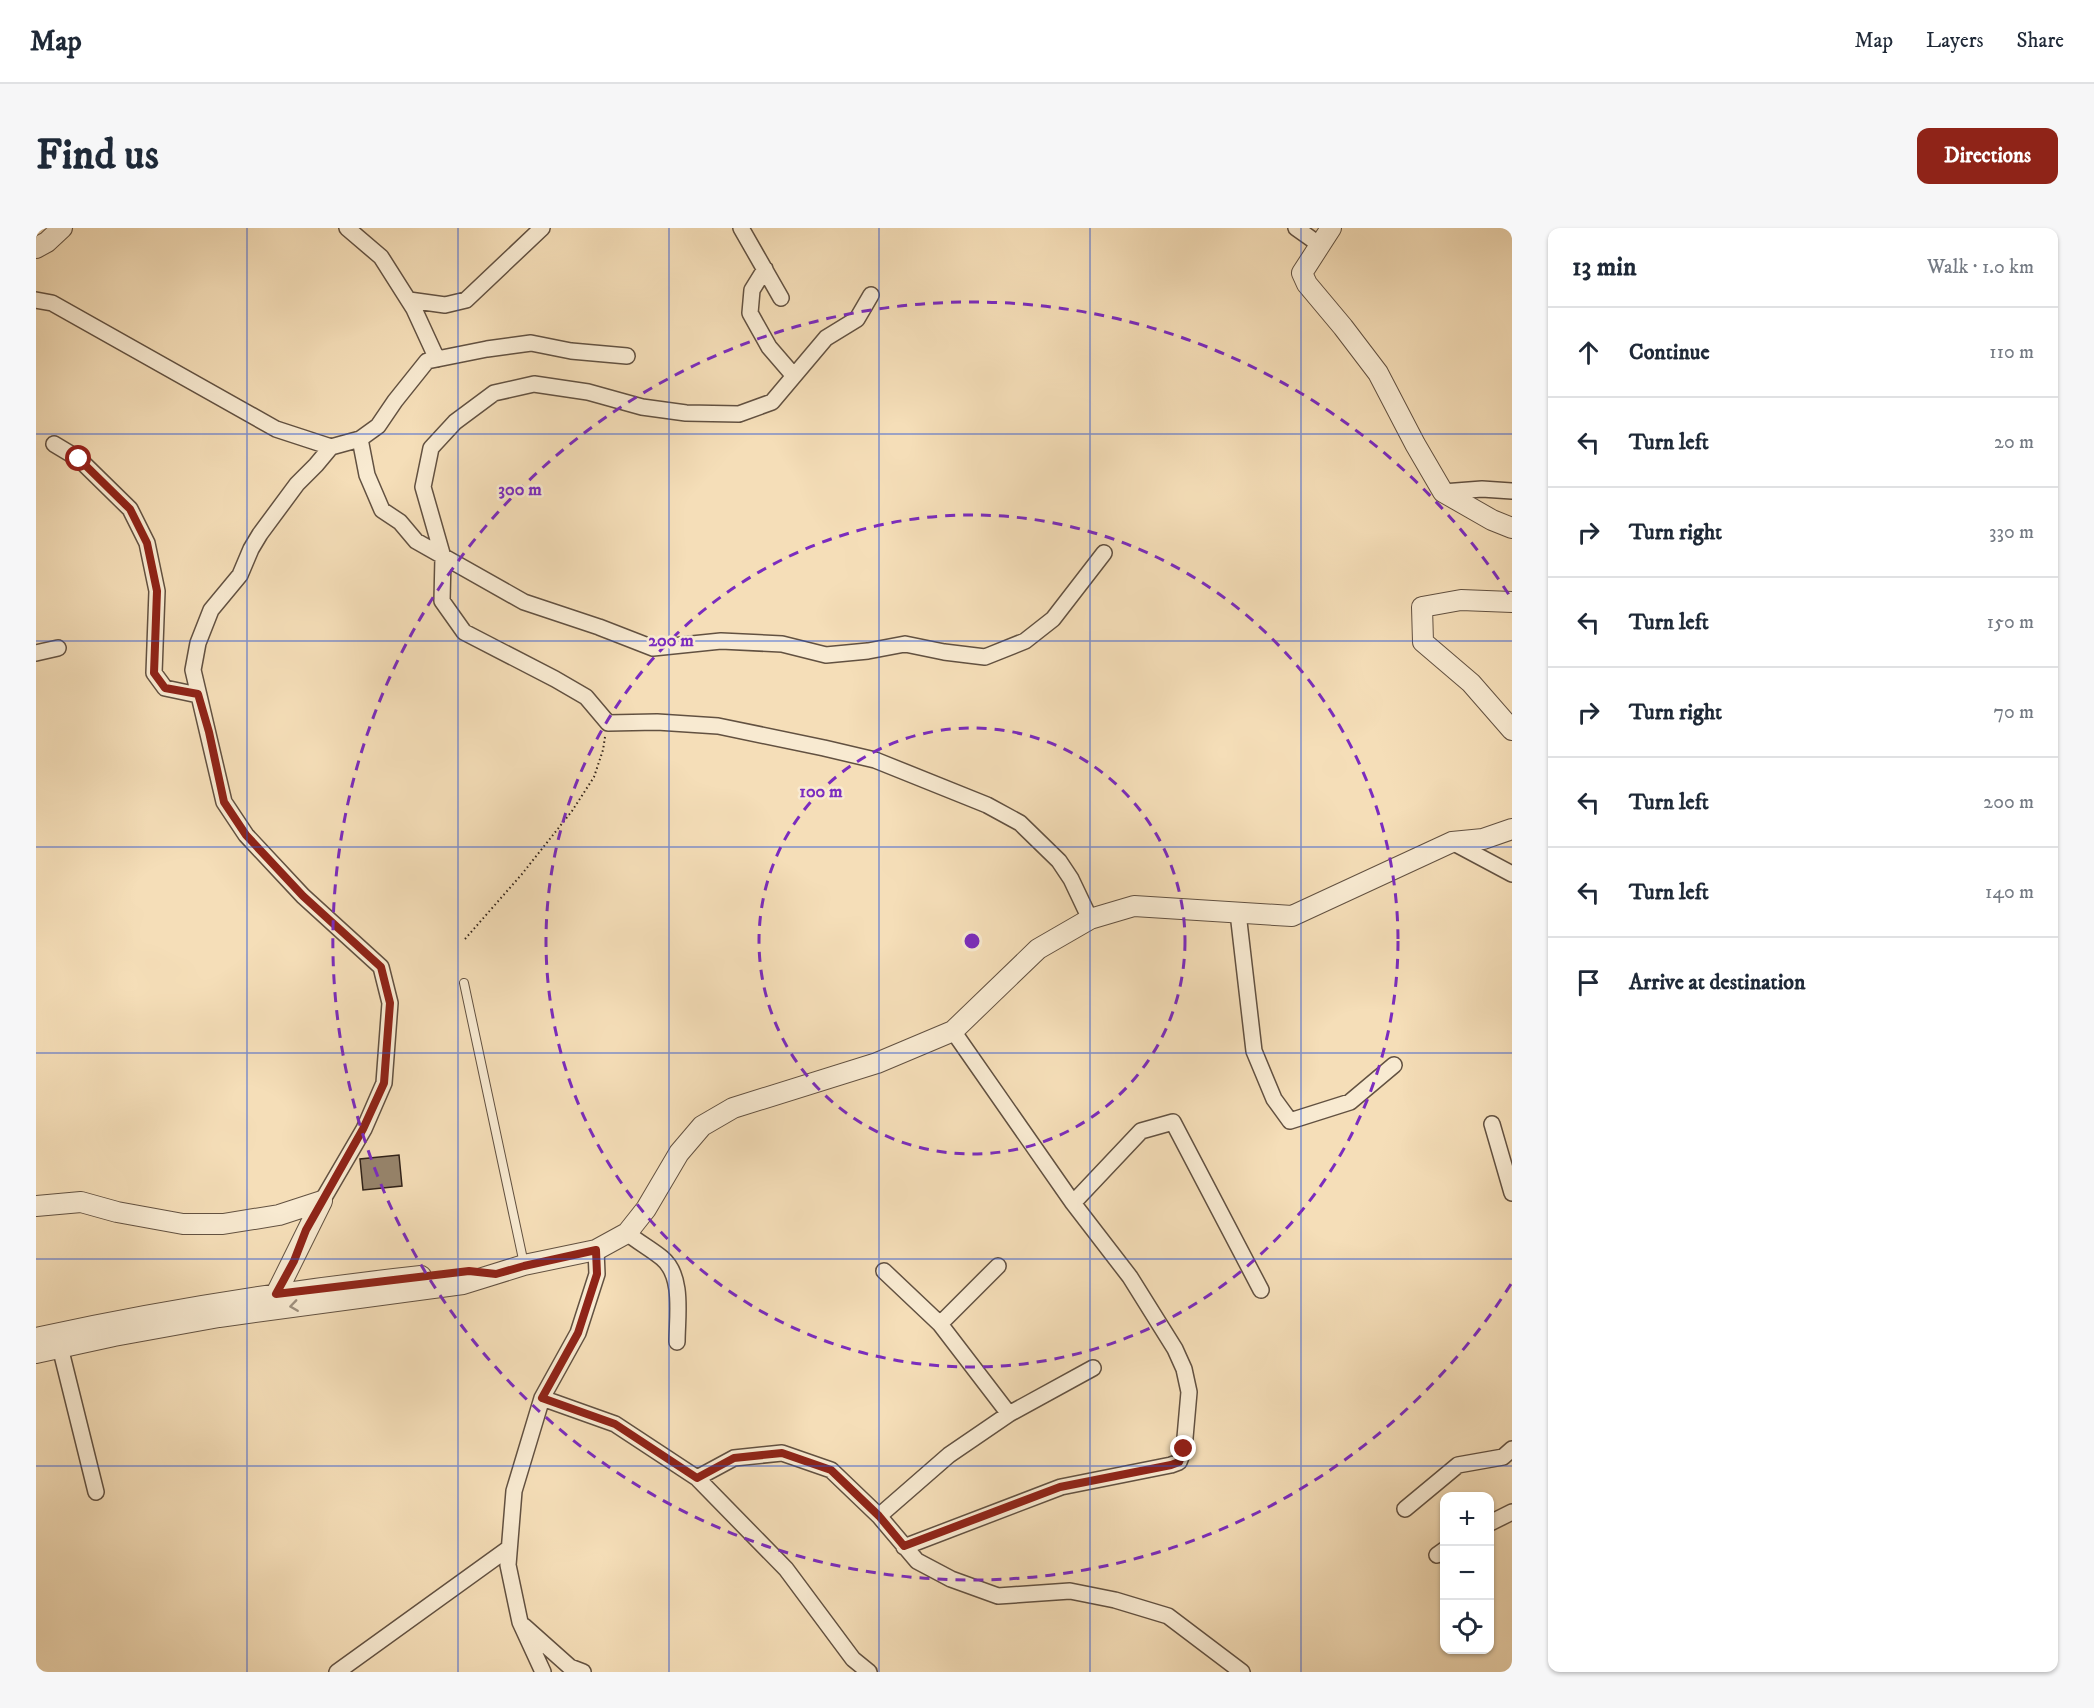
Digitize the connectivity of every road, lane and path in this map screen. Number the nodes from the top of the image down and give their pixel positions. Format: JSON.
{"nodes":[{"id":1,"x":62,"y":228,"type":"edge"},
{"id":2,"x":347,"y":228,"type":"edge"},
{"id":3,"x":542,"y":228,"type":"edge"},
{"id":4,"x":741,"y":228,"type":"edge"},
{"id":5,"x":1296,"y":228,"type":"edge"},
{"id":6,"x":1331,"y":228,"type":"edge"},
{"id":7,"x":1320,"y":245,"type":"junction"},
{"id":8,"x":36,"y":248,"type":"edge"},
{"id":9,"x":765,"y":269,"type":"junction"},
{"id":10,"x":871,"y":296,"type":"dead end"},
{"id":11,"x":781,"y":298,"type":"dead end"},
{"id":12,"x":36,"y":300,"type":"edge"},
{"id":13,"x":409,"y":300,"type":"junction"},
{"id":14,"x":627,"y":356,"type":"dead end"},
{"id":15,"x":437,"y":359,"type":"junction"},
{"id":16,"x":794,"y":376,"type":"junction"},
{"id":17,"x":360,"y":439,"type":"junction"},
{"id":18,"x":54,"y":444,"type":"dead end"},
{"id":19,"x":331,"y":447,"type":"junction"},
{"id":20,"x":1512,"y":491,"type":"edge"},
{"id":21,"x":1443,"y":492,"type":"junction"},
{"id":22,"x":1512,"y":528,"type":"edge"},
{"id":23,"x":1104,"y":553,"type":"dead end"},
{"id":24,"x":442,"y":557,"type":"junction"},
{"id":25,"x":1512,"y":602,"type":"edge"},
{"id":26,"x":58,"y":648,"type":"dead end"},
{"id":27,"x":36,"y":653,"type":"edge"},
{"id":28,"x":198,"y":694,"type":"junction"},
{"id":29,"x":608,"y":723,"type":"junction"},
{"id":30,"x":1512,"y":730,"type":"edge"},
{"id":31,"x":1512,"y":829,"type":"edge"},
{"id":32,"x":1452,"y":842,"type":"junction"},
{"id":33,"x":1512,"y":874,"type":"edge"},
{"id":34,"x":1238,"y":913,"type":"junction"},
{"id":35,"x":1090,"y":919,"type":"junction"},
{"id":36,"x":465,"y":939,"type":"dead end"},
{"id":37,"x":464,"y":984,"type":"dead end"},
{"id":38,"x":953,"y":1031,"type":"junction"},
{"id":39,"x":1394,"y":1065,"type":"dead end"},
{"id":40,"x":1492,"y":1124,"type":"dead end"},
{"id":41,"x":1512,"y":1193,"type":"edge"},
{"id":42,"x":322,"y":1201,"type":"junction"},
{"id":43,"x":1073,"y":1203,"type":"junction"},
{"id":44,"x":36,"y":1206,"type":"edge"},
{"id":45,"x":627,"y":1233,"type":"junction"},
{"id":46,"x":596,"y":1250,"type":"junction"},
{"id":47,"x":524,"y":1266,"type":"junction"},
{"id":48,"x":998,"y":1266,"type":"dead end"},
{"id":49,"x":884,"y":1271,"type":"dead end"},
{"id":50,"x":496,"y":1274,"type":"junction"},
{"id":51,"x":1261,"y":1290,"type":"dead end"},
{"id":52,"x":276,"y":1294,"type":"junction"},
{"id":53,"x":940,"y":1324,"type":"junction"},
{"id":54,"x":132,"y":1325,"type":"junction"},
{"id":55,"x":36,"y":1338,"type":"edge"},
{"id":56,"x":677,"y":1342,"type":"dead end"},
{"id":57,"x":60,"y":1347,"type":"junction"},
{"id":58,"x":36,"y":1353,"type":"edge"},
{"id":59,"x":1093,"y":1368,"type":"dead end"},
{"id":60,"x":542,"y":1398,"type":"junction"},
{"id":61,"x":1009,"y":1414,"type":"junction"},
{"id":62,"x":1512,"y":1449,"type":"edge"},
{"id":63,"x":697,"y":1478,"type":"junction"},
{"id":64,"x":96,"y":1492,"type":"dead end"},
{"id":65,"x":1405,"y":1509,"type":"dead end"},
{"id":66,"x":1512,"y":1512,"type":"edge"},
{"id":67,"x":879,"y":1516,"type":"junction"},
{"id":68,"x":1494,"y":1521,"type":"edge"},
{"id":69,"x":904,"y":1546,"type":"junction"},
{"id":70,"x":509,"y":1548,"type":"junction"},
{"id":71,"x":520,"y":1622,"type":"junction"},
{"id":72,"x":337,"y":1672,"type":"edge"},
{"id":73,"x":543,"y":1672,"type":"edge"},
{"id":74,"x":583,"y":1672,"type":"edge"},
{"id":75,"x":869,"y":1672,"type":"edge"},
{"id":76,"x":1242,"y":1672,"type":"edge"}],
"edges":[{"from":1,"to":8,"type":"street"},
{"from":2,"to":13,"type":"street"},
{"from":3,"to":13,"type":"street"},
{"from":4,"to":9,"type":"street"},
{"from":5,"to":7,"type":"street"},
{"from":6,"to":7,"type":"street"},
{"from":7,"to":21,"type":"street"},
{"from":9,"to":11,"type":"street"},
{"from":9,"to":16,"type":"street"},
{"from":10,"to":16,"type":"street"},
{"from":12,"to":19,"type":"street"},
{"from":13,"to":15,"type":"street"},
{"from":14,"to":15,"type":"street"},
{"from":15,"to":17,"type":"street"},
{"from":16,"to":24,"type":"street"},
{"from":17,"to":19,"type":"street"},
{"from":17,"to":24,"type":"street"},
{"from":18,"to":28,"type":"street"},
{"from":19,"to":28,"type":"street"},
{"from":20,"to":21,"type":"street"},
{"from":21,"to":22,"type":"street"},
{"from":23,"to":24,"type":"street"},
{"from":24,"to":29,"type":"street"},
{"from":25,"to":30,"type":"street"},
{"from":26,"to":27,"type":"street"},
{"from":28,"to":42,"type":"street"},
{"from":29,"to":35,"type":"street"},
{"from":29,"to":36,"type":"path"},
{"from":31,"to":32,"type":"street"},
{"from":32,"to":33,"type":"street"},
{"from":32,"to":34,"type":"street"},
{"from":34,"to":35,"type":"street"},
{"from":34,"to":39,"type":"street"},
{"from":35,"to":38,"type":"street"},
{"from":37,"to":47,"type":"lane"},
{"from":38,"to":43,"type":"street"},
{"from":38,"to":45,"type":"street"},
{"from":40,"to":41,"type":"street"},
{"from":42,"to":44,"type":"street"},
{"from":42,"to":52,"type":"street"},
{"from":43,"to":51,"type":"street"},
{"from":43,"to":69,"type":"street"},
{"from":45,"to":46,"type":"street"},
{"from":45,"to":56,"type":"street"},
{"from":46,"to":47,"type":"street"},
{"from":46,"to":60,"type":"street"},
{"from":47,"to":50,"type":"street"},
{"from":48,"to":53,"type":"street"},
{"from":49,"to":53,"type":"street"},
{"from":50,"to":52,"type":"street"},
{"from":50,"to":54,"type":"street","one_way":true},
{"from":52,"to":54,"type":"street"},
{"from":53,"to":61,"type":"street"},
{"from":54,"to":55,"type":"street"},
{"from":54,"to":57,"type":"street"},
{"from":57,"to":58,"type":"street"},
{"from":57,"to":64,"type":"street"},
{"from":59,"to":61,"type":"street"},
{"from":60,"to":63,"type":"street"},
{"from":60,"to":70,"type":"street"},
{"from":61,"to":67,"type":"street"},
{"from":62,"to":65,"type":"street"},
{"from":63,"to":67,"type":"street"},
{"from":63,"to":75,"type":"street"},
{"from":66,"to":68,"type":"street"},
{"from":67,"to":69,"type":"street"},
{"from":69,"to":76,"type":"street"},
{"from":70,"to":71,"type":"street"},
{"from":70,"to":72,"type":"street"},
{"from":71,"to":73,"type":"street"},
{"from":71,"to":74,"type":"street"}]}
